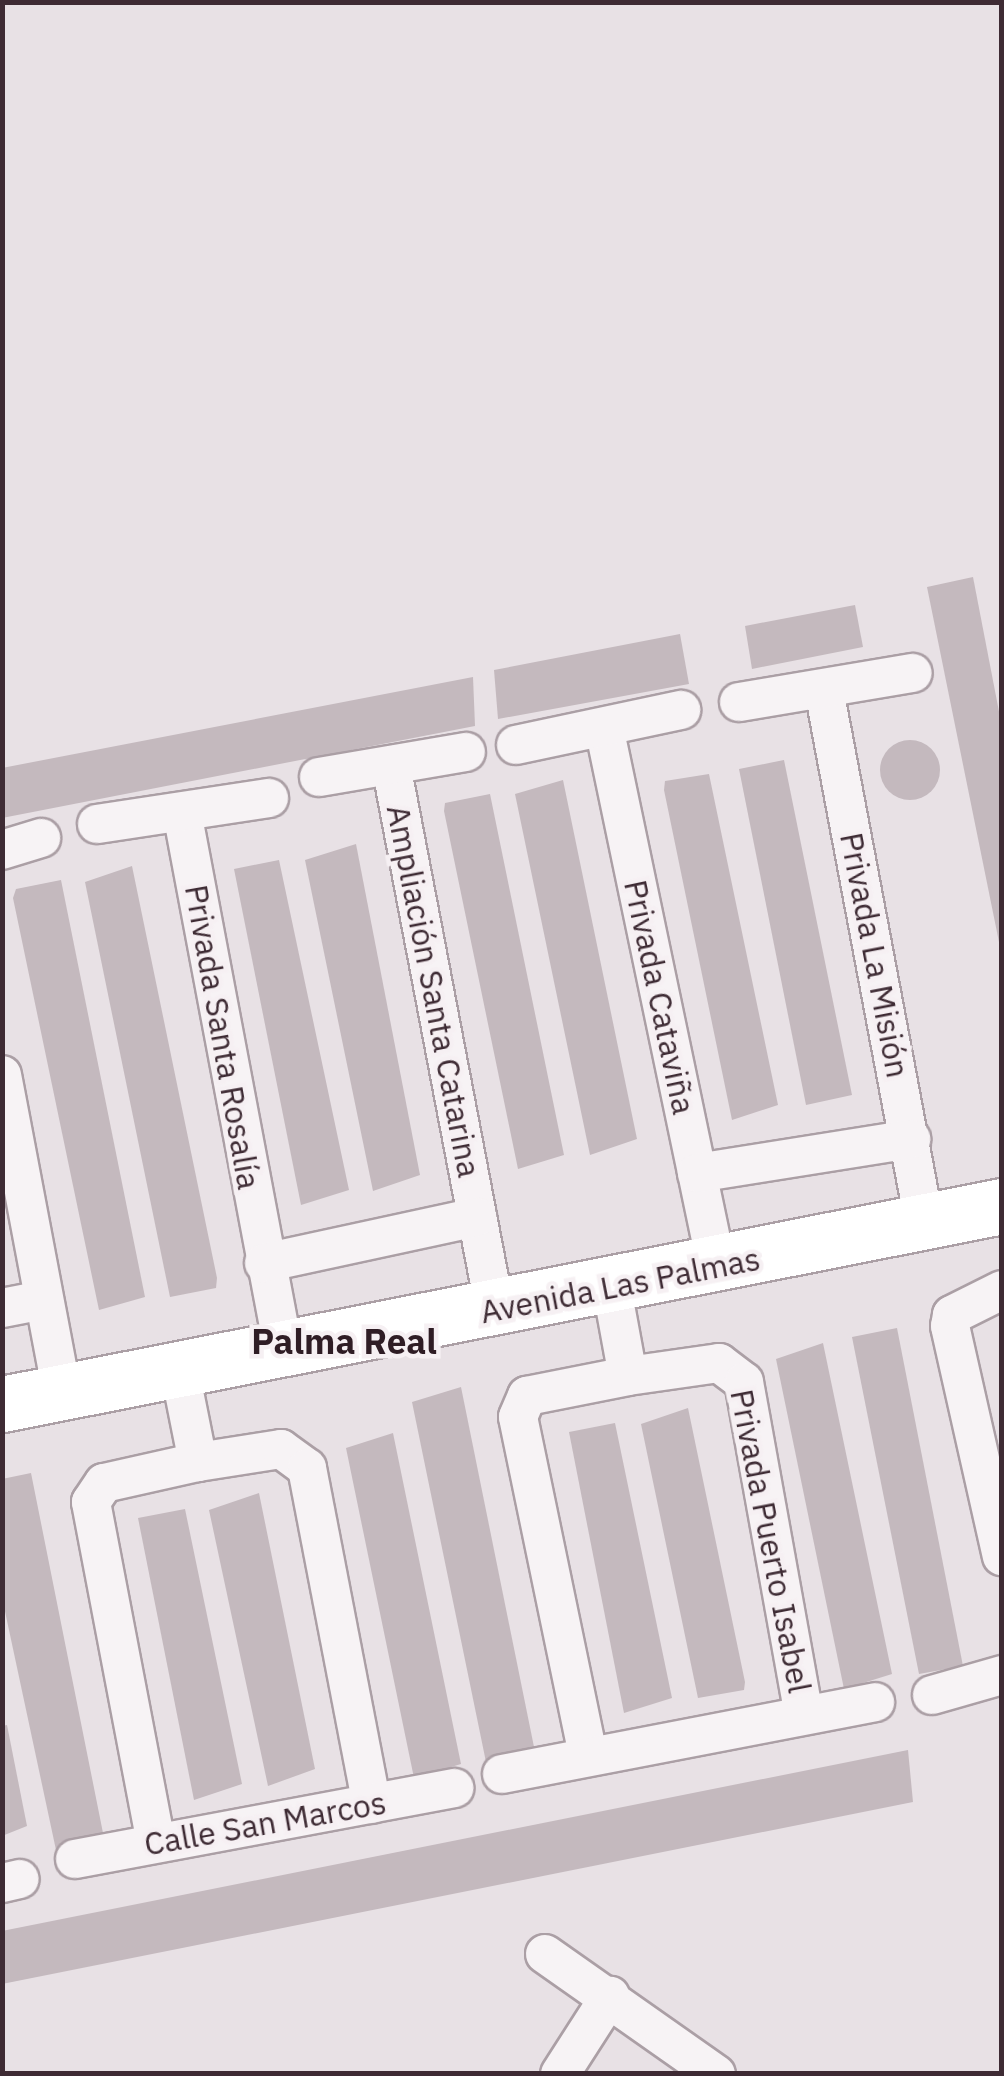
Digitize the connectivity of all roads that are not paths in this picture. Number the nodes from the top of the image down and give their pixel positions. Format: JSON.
{"nodes":[{"id":1,"x":914,"y":673,"type":"dead end"},
{"id":2,"x":824,"y":690,"type":"junction"},
{"id":3,"x":740,"y":702,"type":"dead end"},
{"id":4,"x":682,"y":710,"type":"dead end"},
{"id":5,"x":604,"y":727,"type":"junction"},
{"id":6,"x":516,"y":744,"type":"dead end"},
{"id":7,"x":466,"y":752,"type":"dead end"},
{"id":8,"x":392,"y":765,"type":"junction"},
{"id":9,"x":319,"y":777,"type":"dead end"},
{"id":10,"x":268,"y":798,"type":"dead end"},
{"id":11,"x":182,"y":812,"type":"junction"},
{"id":12,"x":97,"y":824,"type":"dead end"},
{"id":13,"x":41,"y":838,"type":"dead end"},
{"id":14,"x":2,"y":850,"type":"edge"},
{"id":15,"x":2,"y":1075,"type":"edge"},
{"id":16,"x":911,"y":1140,"type":"junction"},
{"id":17,"x":697,"y":1173,"type":"junction"},
{"id":18,"x":1002,"y":1206,"type":"edge"},
{"id":19,"x":477,"y":1217,"type":"junction"},
{"id":20,"x":924,"y":1221,"type":"junction"},
{"id":21,"x":264,"y":1263,"type":"junction"},
{"id":22,"x":717,"y":1268,"type":"junction"},
{"id":23,"x":612,"y":1288,"type":"junction"},
{"id":24,"x":1002,"y":1290,"type":"edge"},
{"id":25,"x":43,"y":1300,"type":"junction"},
{"id":26,"x":2,"y":1308,"type":"edge"},
{"id":27,"x":494,"y":1310,"type":"junction"},
{"id":28,"x":284,"y":1353,"type":"junction"},
{"id":29,"x":180,"y":1372,"type":"junction"},
{"id":30,"x":628,"y":1376,"type":"junction"},
{"id":31,"x":62,"y":1394,"type":"junction"},
{"id":32,"x":2,"y":1404,"type":"edge"},
{"id":33,"x":198,"y":1462,"type":"junction"},
{"id":34,"x":1002,"y":1556,"type":"edge"},
{"id":35,"x":1002,"y":1675,"type":"edge"},
{"id":36,"x":932,"y":1695,"type":"dead end"},
{"id":37,"x":875,"y":1702,"type":"dead end"},
{"id":38,"x":804,"y":1715,"type":"junction"},
{"id":39,"x":588,"y":1755,"type":"junction"},
{"id":40,"x":502,"y":1774,"type":"dead end"},
{"id":41,"x":454,"y":1788,"type":"dead end"},
{"id":42,"x":372,"y":1804,"type":"junction"},
{"id":43,"x":156,"y":1842,"type":"junction"},
{"id":44,"x":75,"y":1859,"type":"dead end"},
{"id":45,"x":545,"y":1954,"type":"dead end"},
{"id":46,"x":610,"y":1996,"type":"junction"},
{"id":47,"x":560,"y":2074,"type":"edge"},
{"id":48,"x":716,"y":2074,"type":"edge"}],
"edges":[{"from":1,"to":2,"type":"street"},
{"from":2,"to":3,"type":"street"},
{"from":2,"to":16,"type":"street","name":"Privada La Misión"},
{"from":4,"to":5,"type":"street"},
{"from":5,"to":6,"type":"street"},
{"from":5,"to":17,"type":"street","name":"Privada Cataviña"},
{"from":7,"to":8,"type":"street"},
{"from":8,"to":9,"type":"street"},
{"from":8,"to":19,"type":"street","name":"Ampliación Santa Catarina"},
{"from":10,"to":11,"type":"street"},
{"from":11,"to":12,"type":"street"},
{"from":11,"to":21,"type":"street","name":"Privada Santa Rosalía"},
{"from":13,"to":14,"type":"street"},
{"from":15,"to":25,"type":"street"},
{"from":16,"to":17,"type":"street"},
{"from":16,"to":20,"type":"street","name":"Privada La Misión"},
{"from":17,"to":22,"type":"street","name":"Privada Cataviña"},
{"from":18,"to":20,"type":"main road","name":"Avenida Las Palmas"},
{"from":19,"to":21,"type":"street"},
{"from":19,"to":27,"type":"street","name":"Ampliación Santa Catarina"},
{"from":20,"to":22,"type":"main road","name":"Avenida Las Palmas"},
{"from":21,"to":28,"type":"street","name":"Privada Santa Rosalía"},
{"from":22,"to":23,"type":"main road","name":"Avenida Las Palmas"},
{"from":23,"to":27,"type":"main road","name":"Avenida Las Palmas"},
{"from":23,"to":30,"type":"street"},
{"from":24,"to":34,"type":"street"},
{"from":25,"to":26,"type":"street"},
{"from":25,"to":31,"type":"street"},
{"from":27,"to":28,"type":"main road","name":"Avenida Las Palmas"},
{"from":28,"to":29,"type":"main road","name":"Avenida Las Palmas"},
{"from":29,"to":31,"type":"main road","name":"Avenida Las Palmas"},
{"from":29,"to":33,"type":"street"},
{"from":30,"to":38,"type":"street","name":"Privada Puerto Isabel"},
{"from":30,"to":39,"type":"street"},
{"from":31,"to":32,"type":"main road","name":"Avenida Las Palmas"},
{"from":33,"to":42,"type":"street"},
{"from":33,"to":43,"type":"street"},
{"from":35,"to":36,"type":"street"},
{"from":37,"to":38,"type":"street"},
{"from":38,"to":39,"type":"street"},
{"from":39,"to":40,"type":"street"},
{"from":41,"to":42,"type":"street","name":"Calle San Marcos"},
{"from":42,"to":43,"type":"street","name":"Calle San Marcos"},
{"from":43,"to":44,"type":"street","name":"Calle San Marcos"},
{"from":45,"to":46,"type":"street"},
{"from":46,"to":47,"type":"street"},
{"from":46,"to":48,"type":"street"}]}
